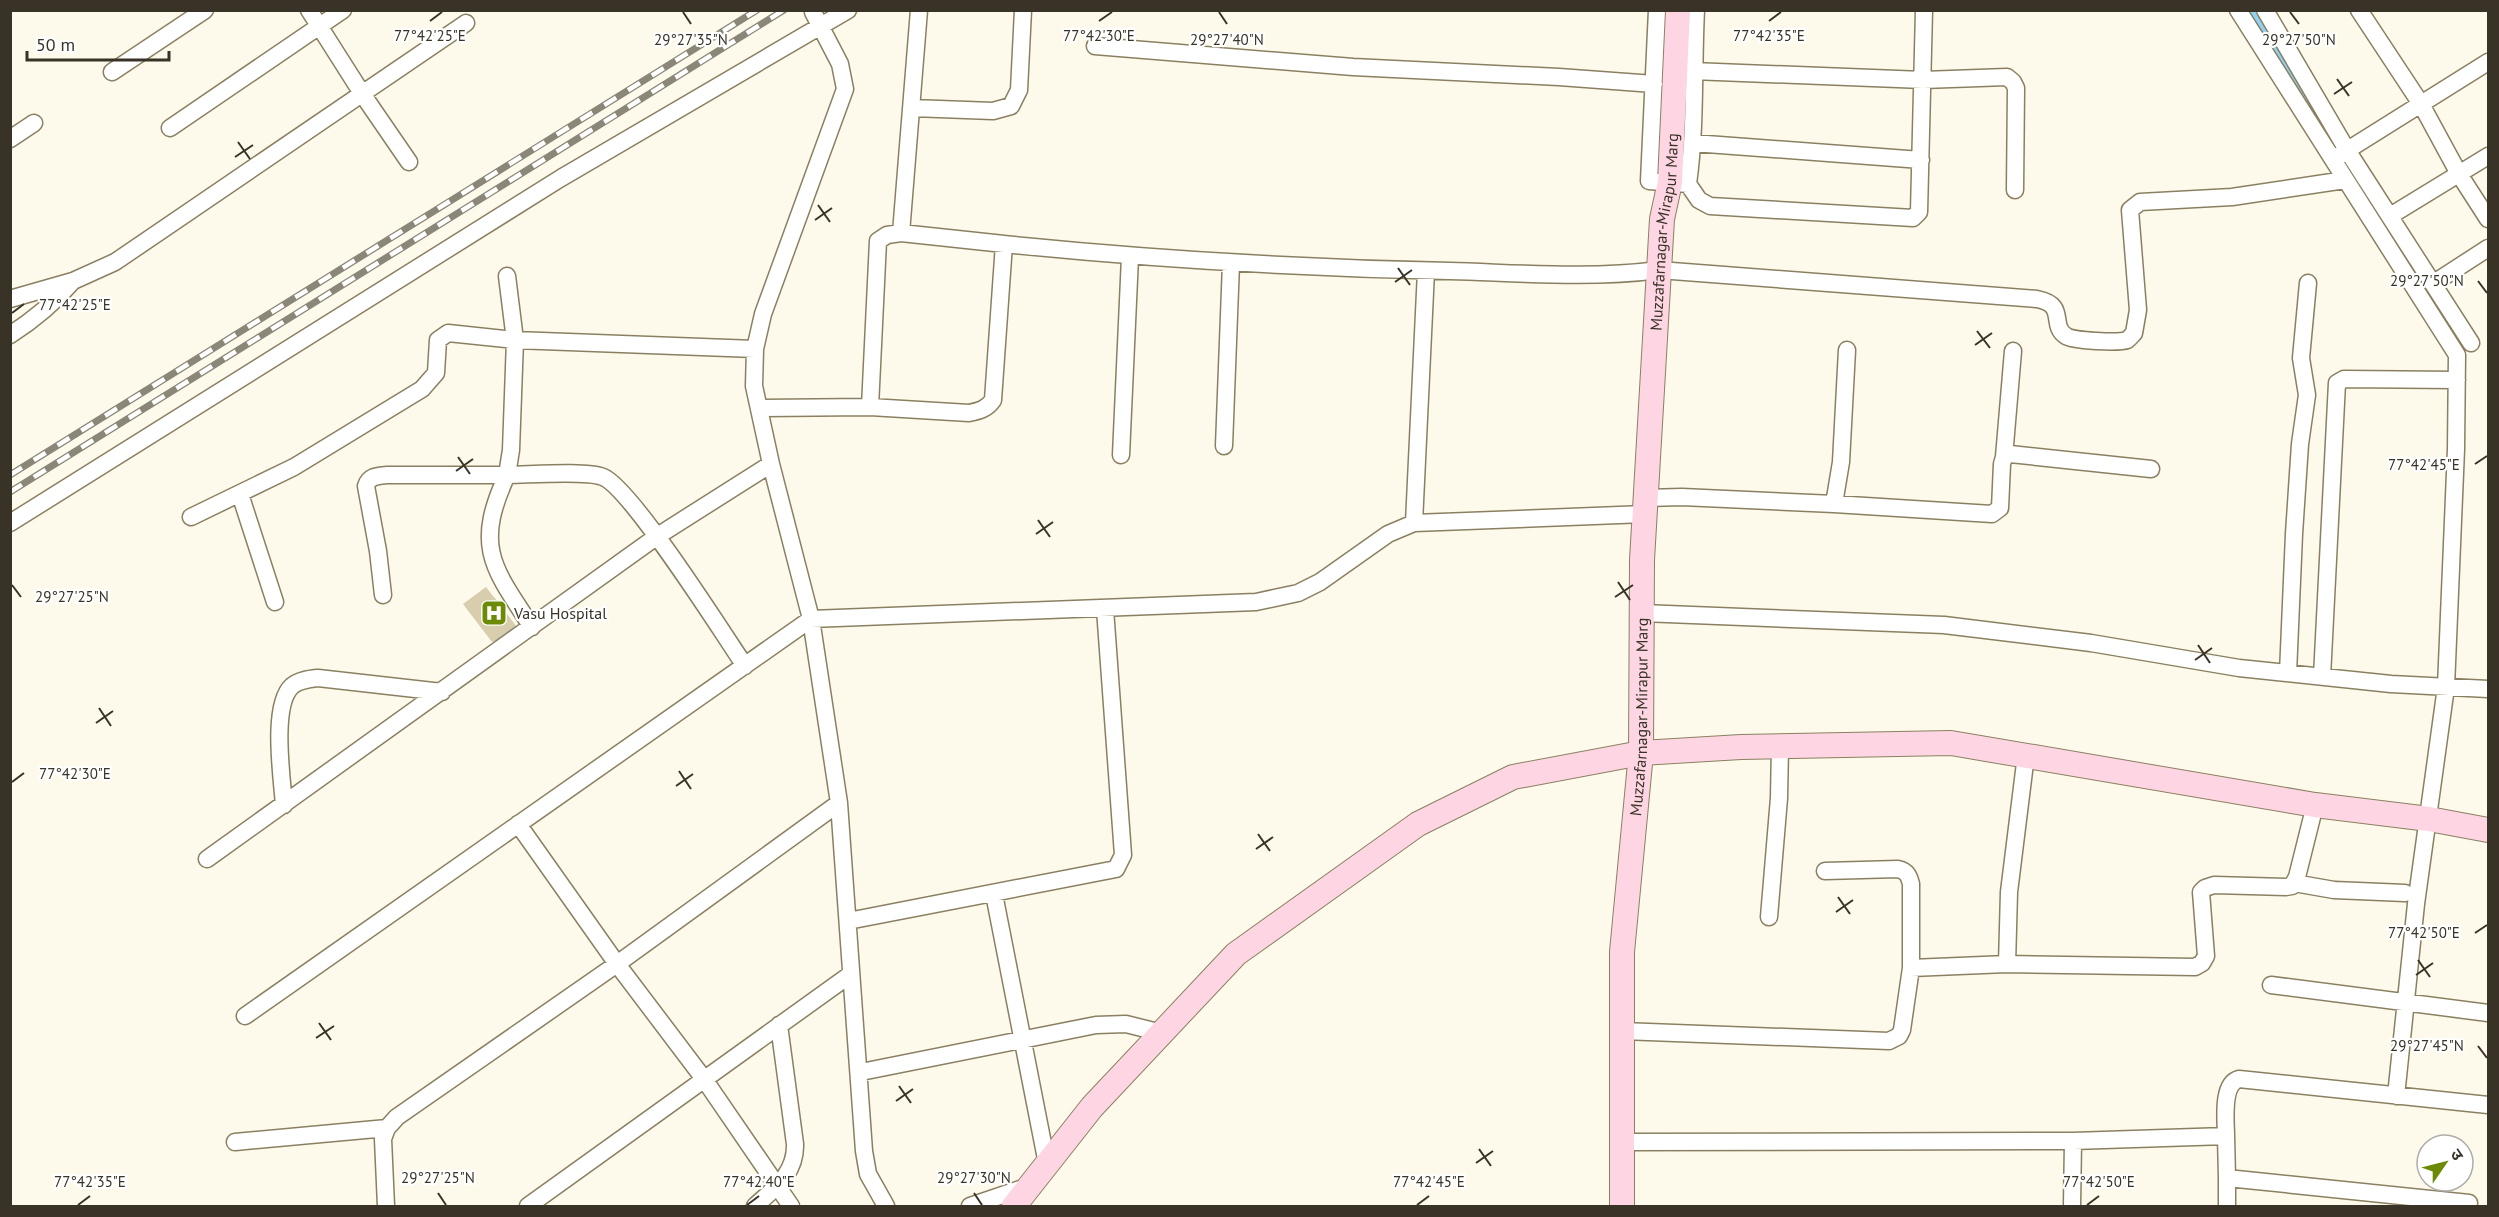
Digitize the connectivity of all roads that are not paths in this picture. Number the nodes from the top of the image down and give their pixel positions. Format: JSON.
{"nodes":[{"id":1,"x":205,"y":10,"type":"edge"},
{"id":2,"x":309,"y":10,"type":"edge"},
{"id":3,"x":343,"y":10,"type":"edge"},
{"id":4,"x":848,"y":10,"type":"edge"},
{"id":5,"x":920,"y":10,"type":"edge"},
{"id":6,"x":1023,"y":10,"type":"edge"},
{"id":7,"x":1657,"y":10,"type":"edge"},
{"id":8,"x":1678,"y":10,"type":"edge"},
{"id":9,"x":1696,"y":10,"type":"edge"},
{"id":10,"x":1924,"y":10,"type":"edge"},
{"id":11,"x":2238,"y":10,"type":"edge"},
{"id":12,"x":2265,"y":10,"type":"edge"},
{"id":13,"x":2359,"y":10,"type":"edge"},
{"id":14,"x":818,"y":19,"type":"junction"},
{"id":15,"x":466,"y":23,"type":"dead end"},
{"id":16,"x":319,"y":27,"type":"junction"},
{"id":17,"x":1095,"y":46,"type":"dead end"},
{"id":18,"x":2488,"y":62,"type":"edge"},
{"id":19,"x":1692,"y":71,"type":"junction"},
{"id":20,"x":112,"y":72,"type":"dead end"},
{"id":21,"x":1923,"y":80,"type":"junction"},
{"id":22,"x":1654,"y":84,"type":"junction"},
{"id":23,"x":363,"y":95,"type":"junction"},
{"id":24,"x":2421,"y":104,"type":"junction"},
{"id":25,"x":912,"y":108,"type":"junction"},
{"id":26,"x":34,"y":123,"type":"dead end"},
{"id":27,"x":170,"y":128,"type":"dead end"},
{"id":28,"x":10,"y":139,"type":"edge"},
{"id":29,"x":1694,"y":143,"type":"junction"},
{"id":30,"x":2340,"y":155,"type":"junction"},
{"id":31,"x":2488,"y":156,"type":"edge"},
{"id":32,"x":1921,"y":160,"type":"junction"},
{"id":33,"x":409,"y":162,"type":"dead end"},
{"id":34,"x":2459,"y":174,"type":"junction"},
{"id":35,"x":2346,"y":180,"type":"junction"},
{"id":36,"x":1679,"y":183,"type":"junction"},
{"id":37,"x":2015,"y":190,"type":"dead end"},
{"id":38,"x":2390,"y":216,"type":"junction"},
{"id":39,"x":2488,"y":219,"type":"edge"},
{"id":40,"x":901,"y":233,"type":"junction"},
{"id":41,"x":1004,"y":244,"type":"junction"},
{"id":42,"x":2488,"y":248,"type":"edge"},
{"id":43,"x":1130,"y":257,"type":"junction"},
{"id":44,"x":1231,"y":263,"type":"junction"},
{"id":45,"x":1659,"y":270,"type":"junction"},
{"id":46,"x":1426,"y":271,"type":"junction"},
{"id":47,"x":507,"y":276,"type":"dead end"},
{"id":48,"x":73,"y":281,"type":"junction"},
{"id":49,"x":2308,"y":283,"type":"dead end"},
{"id":50,"x":2434,"y":283,"type":"junction"},
{"id":51,"x":10,"y":299,"type":"edge"},
{"id":52,"x":10,"y":335,"type":"edge"},
{"id":53,"x":515,"y":340,"type":"junction"},
{"id":54,"x":2471,"y":344,"type":"dead end"},
{"id":55,"x":755,"y":349,"type":"junction"},
{"id":56,"x":1847,"y":350,"type":"dead end"},
{"id":57,"x":2013,"y":351,"type":"dead end"},
{"id":58,"x":2457,"y":380,"type":"junction"},
{"id":59,"x":870,"y":407,"type":"junction"},
{"id":60,"x":759,"y":408,"type":"junction"},
{"id":61,"x":1224,"y":446,"type":"dead end"},
{"id":62,"x":1121,"y":455,"type":"dead end"},
{"id":63,"x":2004,"y":457,"type":"junction"},
{"id":64,"x":771,"y":464,"type":"junction"},
{"id":65,"x":2151,"y":470,"type":"dead end"},
{"id":66,"x":507,"y":475,"type":"junction"},
{"id":67,"x":240,"y":494,"type":"junction"},
{"id":68,"x":1834,"y":504,"type":"junction"},
{"id":69,"x":1645,"y":506,"type":"junction"},
{"id":70,"x":190,"y":517,"type":"dead end"},
{"id":71,"x":10,"y":523,"type":"edge"},
{"id":72,"x":1414,"y":523,"type":"junction"},
{"id":73,"x":656,"y":537,"type":"junction"},
{"id":74,"x":383,"y":595,"type":"dead end"},
{"id":75,"x":275,"y":602,"type":"dead end"},
{"id":76,"x":1105,"y":609,"type":"junction"},
{"id":77,"x":1642,"y":613,"type":"junction"},
{"id":78,"x":811,"y":620,"type":"junction"},
{"id":79,"x":531,"y":627,"type":"junction"},
{"id":80,"x":745,"y":666,"type":"junction"},
{"id":81,"x":2288,"y":673,"type":"junction"},
{"id":82,"x":2322,"y":677,"type":"junction"},
{"id":83,"x":2446,"y":687,"type":"junction"},
{"id":84,"x":2488,"y":689,"type":"edge"},
{"id":85,"x":442,"y":692,"type":"junction"},
{"id":86,"x":1780,"y":746,"type":"junction"},
{"id":87,"x":1641,"y":753,"type":"junction"},
{"id":88,"x":2026,"y":756,"type":"junction"},
{"id":89,"x":839,"y":803,"type":"junction"},
{"id":90,"x":284,"y":805,"type":"junction"},
{"id":91,"x":2315,"y":805,"type":"junction"},
{"id":92,"x":2429,"y":819,"type":"junction"},
{"id":93,"x":518,"y":824,"type":"junction"},
{"id":94,"x":2488,"y":830,"type":"edge"},
{"id":95,"x":207,"y":860,"type":"dead end"},
{"id":96,"x":1825,"y":871,"type":"dead end"},
{"id":97,"x":2294,"y":883,"type":"junction"},
{"id":98,"x":2405,"y":893,"type":"dead end"},
{"id":99,"x":994,"y":894,"type":"junction"},
{"id":100,"x":1769,"y":917,"type":"dead end"},
{"id":101,"x":848,"y":921,"type":"junction"},
{"id":102,"x":617,"y":964,"type":"junction"},
{"id":103,"x":2007,"y":964,"type":"junction"},
{"id":104,"x":1911,"y":968,"type":"junction"},
{"id":105,"x":850,"y":974,"type":"junction"},
{"id":106,"x":2271,"y":985,"type":"dead end"},
{"id":107,"x":2404,"y":1002,"type":"junction"},
{"id":108,"x":2488,"y":1013,"type":"edge"},
{"id":109,"x":245,"y":1016,"type":"dead end"},
{"id":110,"x":779,"y":1025,"type":"junction"},
{"id":111,"x":1622,"y":1031,"type":"junction"},
{"id":112,"x":1162,"y":1033,"type":"junction"},
{"id":113,"x":1023,"y":1040,"type":"junction"},
{"id":114,"x":861,"y":1072,"type":"junction"},
{"id":115,"x":704,"y":1080,"type":"junction"},
{"id":116,"x":2396,"y":1096,"type":"junction"},
{"id":117,"x":2488,"y":1105,"type":"edge"},
{"id":118,"x":387,"y":1128,"type":"junction"},
{"id":119,"x":2226,"y":1136,"type":"junction"},
{"id":120,"x":2073,"y":1141,"type":"junction"},
{"id":121,"x":235,"y":1142,"type":"dead end"},
{"id":122,"x":1622,"y":1142,"type":"junction"},
{"id":123,"x":1047,"y":1164,"type":"junction"},
{"id":124,"x":2227,"y":1178,"type":"junction"},
{"id":125,"x":1030,"y":1185,"type":"junction"},
{"id":126,"x":777,"y":1187,"type":"junction"},
{"id":127,"x":2469,"y":1203,"type":"dead end"},
{"id":128,"x":386,"y":1206,"type":"edge"},
{"id":129,"x":528,"y":1206,"type":"edge"},
{"id":130,"x":755,"y":1206,"type":"edge"},
{"id":131,"x":791,"y":1206,"type":"edge"},
{"id":132,"x":886,"y":1206,"type":"edge"},
{"id":133,"x":970,"y":1206,"type":"edge"},
{"id":134,"x":1014,"y":1206,"type":"edge"},
{"id":135,"x":1622,"y":1206,"type":"edge"},
{"id":136,"x":2072,"y":1206,"type":"edge"},
{"id":137,"x":2228,"y":1206,"type":"edge"}],
"edges":[{"from":1,"to":20,"type":"street"},
{"from":2,"to":16,"type":"street"},
{"from":3,"to":16,"type":"street"},
{"from":4,"to":14,"type":"street"},
{"from":5,"to":25,"type":"street"},
{"from":6,"to":25,"type":"street"},
{"from":7,"to":22,"type":"street"},
{"from":8,"to":36,"type":"main road","name":"Muzzafarnagar-Mirapur Marg"},
{"from":9,"to":19,"type":"street"},
{"from":10,"to":21,"type":"street"},
{"from":11,"to":30,"type":"street"},
{"from":12,"to":30,"type":"street"},
{"from":13,"to":24,"type":"street"},
{"from":14,"to":55,"type":"street"},
{"from":14,"to":71,"type":"street"},
{"from":15,"to":23,"type":"street"},
{"from":16,"to":23,"type":"street"},
{"from":16,"to":27,"type":"street"},
{"from":17,"to":22,"type":"street"},
{"from":18,"to":24,"type":"street"},
{"from":19,"to":21,"type":"street"},
{"from":19,"to":29,"type":"street"},
{"from":21,"to":32,"type":"street"},
{"from":21,"to":37,"type":"street"},
{"from":22,"to":36,"type":"street"},
{"from":23,"to":33,"type":"street"},
{"from":23,"to":48,"type":"street"},
{"from":24,"to":30,"type":"street"},
{"from":24,"to":34,"type":"street"},
{"from":25,"to":40,"type":"street"},
{"from":26,"to":28,"type":"street"},
{"from":29,"to":32,"type":"street"},
{"from":29,"to":36,"type":"street"},
{"from":30,"to":35,"type":"street"},
{"from":30,"to":38,"type":"street"},
{"from":31,"to":34,"type":"street"},
{"from":32,"to":36,"type":"street"},
{"from":34,"to":38,"type":"street"},
{"from":34,"to":39,"type":"street"},
{"from":35,"to":45,"type":"street"},
{"from":35,"to":58,"type":"street"},
{"from":36,"to":45,"type":"main road","name":"Muzzafarnagar-Mirapur Marg"},
{"from":38,"to":50,"type":"street"},
{"from":40,"to":41,"type":"street"},
{"from":40,"to":59,"type":"street"},
{"from":41,"to":43,"type":"street"},
{"from":41,"to":59,"type":"street"},
{"from":42,"to":50,"type":"street"},
{"from":43,"to":44,"type":"street"},
{"from":43,"to":62,"type":"street"},
{"from":44,"to":46,"type":"street"},
{"from":44,"to":61,"type":"street"},
{"from":45,"to":46,"type":"street"},
{"from":45,"to":69,"type":"main road","name":"Muzzafarnagar-Mirapur Marg"},
{"from":46,"to":72,"type":"street"},
{"from":47,"to":53,"type":"street"},
{"from":48,"to":51,"type":"street"},
{"from":48,"to":52,"type":"street"},
{"from":49,"to":81,"type":"street"},
{"from":50,"to":54,"type":"street"},
{"from":53,"to":55,"type":"street"},
{"from":53,"to":66,"type":"street"},
{"from":53,"to":67,"type":"street"},
{"from":55,"to":60,"type":"street"},
{"from":56,"to":68,"type":"street"},
{"from":57,"to":63,"type":"street"},
{"from":58,"to":82,"type":"street"},
{"from":58,"to":83,"type":"street"},
{"from":59,"to":60,"type":"street"},
{"from":60,"to":64,"type":"street"},
{"from":63,"to":65,"type":"street"},
{"from":63,"to":68,"type":"street"},
{"from":64,"to":73,"type":"street"},
{"from":64,"to":78,"type":"street"},
{"from":66,"to":73,"type":"street"},
{"from":66,"to":74,"type":"street"},
{"from":66,"to":79,"type":"street"},
{"from":67,"to":70,"type":"street"},
{"from":67,"to":75,"type":"street"},
{"from":68,"to":69,"type":"street"},
{"from":69,"to":72,"type":"street"},
{"from":69,"to":77,"type":"main road","name":"Muzzafarnagar-Mirapur Marg"},
{"from":72,"to":76,"type":"street"},
{"from":73,"to":79,"type":"street"},
{"from":73,"to":80,"type":"street"},
{"from":76,"to":78,"type":"street"},
{"from":76,"to":99,"type":"street"},
{"from":77,"to":81,"type":"street"},
{"from":77,"to":87,"type":"main road","name":"Muzzafarnagar-Mirapur Marg"},
{"from":78,"to":80,"type":"street"},
{"from":78,"to":89,"type":"street"},
{"from":79,"to":85,"type":"street"},
{"from":80,"to":93,"type":"street"},
{"from":81,"to":82,"type":"street"},
{"from":82,"to":83,"type":"street"},
{"from":83,"to":84,"type":"street"},
{"from":83,"to":92,"type":"street"},
{"from":85,"to":90,"type":"street"},
{"from":85,"to":90,"type":"street"},
{"from":86,"to":87,"type":"main road"},
{"from":86,"to":88,"type":"main road"},
{"from":86,"to":100,"type":"street"},
{"from":87,"to":111,"type":"main road","name":"Muzzafarnagar-Mirapur Marg"},
{"from":87,"to":112,"type":"main road"},
{"from":88,"to":91,"type":"main road"},
{"from":88,"to":103,"type":"street"},
{"from":89,"to":101,"type":"street"},
{"from":89,"to":102,"type":"street"},
{"from":90,"to":95,"type":"street"},
{"from":91,"to":92,"type":"main road"},
{"from":91,"to":97,"type":"street"},
{"from":92,"to":94,"type":"main road"},
{"from":92,"to":107,"type":"street"},
{"from":93,"to":102,"type":"street"},
{"from":93,"to":109,"type":"street"},
{"from":96,"to":104,"type":"street"},
{"from":97,"to":98,"type":"street"},
{"from":97,"to":103,"type":"street"},
{"from":99,"to":101,"type":"street"},
{"from":99,"to":113,"type":"street"},
{"from":101,"to":105,"type":"street"},
{"from":102,"to":115,"type":"street"},
{"from":102,"to":118,"type":"street"},
{"from":103,"to":104,"type":"street"},
{"from":104,"to":111,"type":"street"},
{"from":105,"to":110,"type":"street"},
{"from":105,"to":114,"type":"street"},
{"from":106,"to":107,"type":"street"},
{"from":107,"to":108,"type":"street"},
{"from":107,"to":116,"type":"street"},
{"from":110,"to":115,"type":"street"},
{"from":110,"to":126,"type":"street"},
{"from":111,"to":122,"type":"main road","name":"Muzzafarnagar-Mirapur Marg"},
{"from":112,"to":113,"type":"street"},
{"from":112,"to":123,"type":"main road"},
{"from":113,"to":114,"type":"street"},
{"from":113,"to":123,"type":"street"},
{"from":114,"to":132,"type":"street"},
{"from":115,"to":126,"type":"street"},
{"from":115,"to":129,"type":"street"},
{"from":116,"to":117,"type":"street"},
{"from":116,"to":119,"type":"street"},
{"from":118,"to":121,"type":"street"},
{"from":118,"to":128,"type":"street"},
{"from":119,"to":120,"type":"street"},
{"from":119,"to":124,"type":"street"},
{"from":120,"to":122,"type":"street"},
{"from":120,"to":136,"type":"street"},
{"from":122,"to":135,"type":"main road","name":"Muzzafarnagar-Mirapur Marg"},
{"from":123,"to":125,"type":"main road"},
{"from":124,"to":127,"type":"street"},
{"from":124,"to":137,"type":"street"},
{"from":125,"to":133,"type":"street"},
{"from":125,"to":134,"type":"main road"},
{"from":126,"to":130,"type":"street"},
{"from":126,"to":131,"type":"street"}]}
